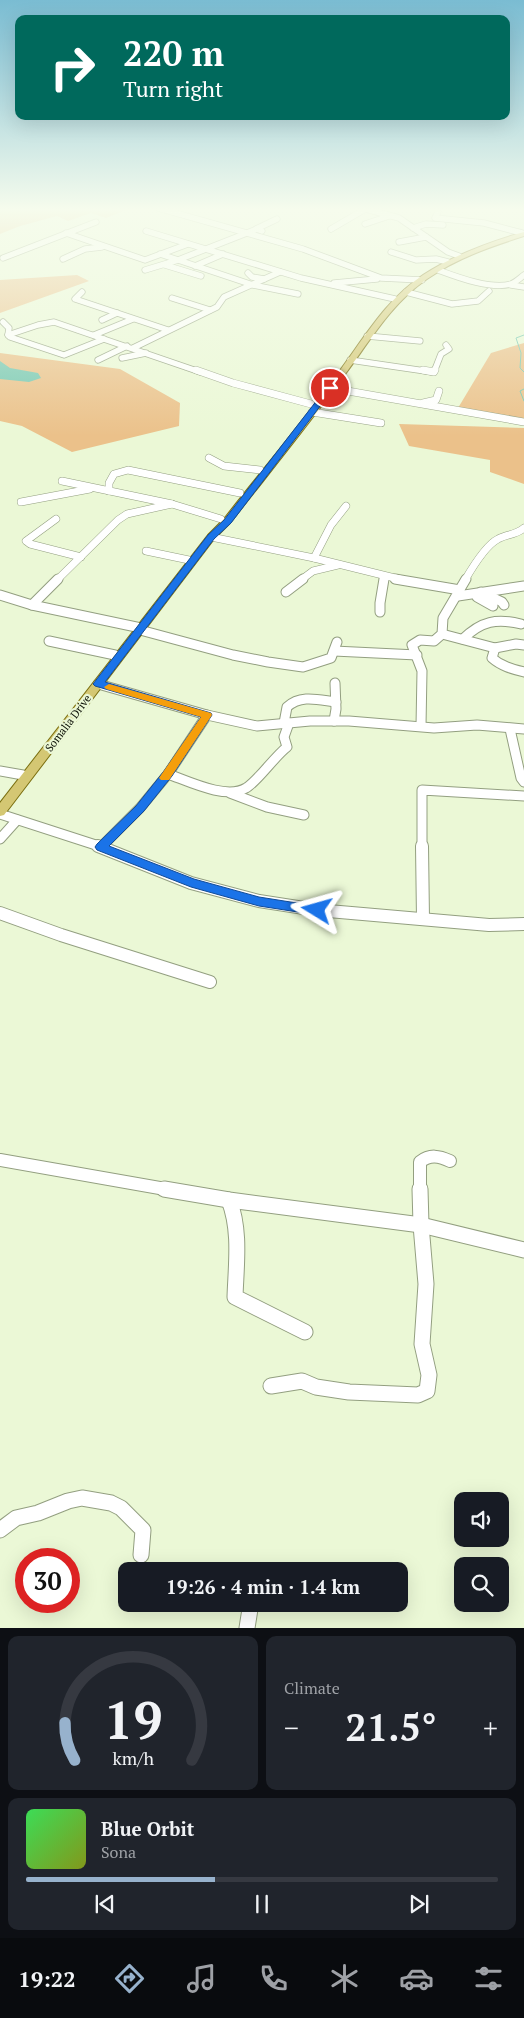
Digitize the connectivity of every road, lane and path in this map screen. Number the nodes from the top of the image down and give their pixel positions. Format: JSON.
{"nodes":[{"id":1,"x":250,"y":284,"type":"edge"},
{"id":2,"x":327,"y":284,"type":"edge"},
{"id":3,"x":415,"y":284,"type":"edge"},
{"id":4,"x":415,"y":284,"type":"edge"},
{"id":5,"x":495,"y":284,"type":"edge"},
{"id":6,"x":253,"y":285,"type":"junction"},
{"id":7,"x":511,"y":285,"type":"joint"},
{"id":8,"x":524,"y":287,"type":"edge"},
{"id":9,"x":489,"y":291,"type":"dead end"},
{"id":10,"x":82,"y":292,"type":"dead end"},
{"id":11,"x":406,"y":292,"type":"junction"},
{"id":12,"x":298,"y":294,"type":"dead end"},
{"id":13,"x":172,"y":298,"type":"dead end"},
{"id":14,"x":394,"y":299,"type":"junction"},
{"id":15,"x":210,"y":310,"type":"junction"},
{"id":16,"x":117,"y":313,"type":"junction"},
{"id":17,"x":133,"y":319,"type":"junction"},
{"id":18,"x":102,"y":320,"type":"dead end"},
{"id":19,"x":3,"y":322,"type":"dead end"},
{"id":20,"x":168,"y":330,"type":"junction"},
{"id":21,"x":8,"y":335,"type":"junction"},
{"id":22,"x":94,"y":335,"type":"junction"},
{"id":23,"x":367,"y":336,"type":"junction"},
{"id":24,"x":104,"y":339,"type":"junction"},
{"id":25,"x":420,"y":341,"type":"dead end"},
{"id":26,"x":446,"y":346,"type":"dead end"},
{"id":27,"x":130,"y":347,"type":"junction"},
{"id":28,"x":81,"y":349,"type":"junction"},
{"id":29,"x":89,"y":352,"type":"dead end"},
{"id":30,"x":147,"y":353,"type":"junction"},
{"id":31,"x":98,"y":357,"type":"dead end"},
{"id":32,"x":122,"y":358,"type":"dead end"},
{"id":33,"x":350,"y":360,"type":"junction"},
{"id":34,"x":328,"y":387,"type":"junction"},
{"id":35,"x":439,"y":390,"type":"dead end"},
{"id":36,"x":418,"y":404,"type":"junction"},
{"id":37,"x":311,"y":408,"type":"junction"},
{"id":38,"x":524,"y":422,"type":"edge"},
{"id":39,"x":381,"y":423,"type":"dead end"},
{"id":40,"x":208,"y":458,"type":"dead end"},
{"id":41,"x":260,"y":470,"type":"junction"},
{"id":42,"x":62,"y":481,"type":"dead end"},
{"id":43,"x":93,"y":489,"type":"junction"},
{"id":44,"x":109,"y":491,"type":"junction"},
{"id":45,"x":240,"y":494,"type":"junction"},
{"id":46,"x":20,"y":502,"type":"dead end"},
{"id":47,"x":172,"y":504,"type":"junction"},
{"id":48,"x":346,"y":506,"type":"dead end"},
{"id":49,"x":56,"y":519,"type":"dead end"},
{"id":50,"x":221,"y":519,"type":"junction"},
{"id":51,"x":524,"y":528,"type":"edge"},
{"id":52,"x":211,"y":537,"type":"junction"},
{"id":53,"x":146,"y":551,"type":"dead end"},
{"id":54,"x":81,"y":557,"type":"junction"},
{"id":55,"x":314,"y":558,"type":"junction"},
{"id":56,"x":189,"y":560,"type":"junction"},
{"id":57,"x":339,"y":565,"type":"junction"},
{"id":58,"x":384,"y":577,"type":"junction"},
{"id":59,"x":524,"y":586,"type":"edge"},
{"id":60,"x":286,"y":592,"type":"dead end"},
{"id":61,"x":481,"y":592,"type":"junction"},
{"id":62,"x":459,"y":593,"type":"junction"},
{"id":63,"x":471,"y":594,"type":"junction"},
{"id":64,"x":0,"y":595,"type":"edge"},
{"id":65,"x":32,"y":605,"type":"junction"},
{"id":66,"x":504,"y":605,"type":"dead end"},
{"id":67,"x":493,"y":606,"type":"dead end"},
{"id":68,"x":380,"y":612,"type":"dead end"},
{"id":69,"x":521,"y":624,"type":"dead end"},
{"id":70,"x":139,"y":628,"type":"junction"},
{"id":71,"x":442,"y":634,"type":"junction"},
{"id":72,"x":463,"y":639,"type":"junction"},
{"id":73,"x":49,"y":641,"type":"dead end"},
{"id":74,"x":524,"y":645,"type":"edge"},
{"id":75,"x":495,"y":648,"type":"junction"},
{"id":76,"x":115,"y":654,"type":"junction"},
{"id":77,"x":417,"y":654,"type":"junction"},
{"id":78,"x":524,"y":672,"type":"edge"},
{"id":79,"x":335,"y":683,"type":"dead end"},
{"id":80,"x":98,"y":684,"type":"junction"},
{"id":81,"x":336,"y":702,"type":"junction"},
{"id":82,"x":207,"y":715,"type":"junction"},
{"id":83,"x":334,"y":721,"type":"junction"},
{"id":84,"x":287,"y":723,"type":"junction"},
{"id":85,"x":421,"y":726,"type":"junction"},
{"id":86,"x":524,"y":728,"type":"edge"},
{"id":87,"x":510,"y":729,"type":"junction"},
{"id":88,"x":0,"y":771,"type":"edge"},
{"id":89,"x":168,"y":774,"type":"junction"},
{"id":90,"x":23,"y":775,"type":"junction"},
{"id":91,"x":524,"y":782,"type":"edge"},
{"id":92,"x":230,"y":793,"type":"junction"},
{"id":93,"x":524,"y":796,"type":"edge"},
{"id":94,"x":0,"y":802,"type":"edge"},
{"id":95,"x":0,"y":813,"type":"edge"},
{"id":96,"x":304,"y":815,"type":"dead end"},
{"id":97,"x":17,"y":820,"type":"junction"},
{"id":98,"x":0,"y":839,"type":"edge"},
{"id":99,"x":101,"y":847,"type":"junction"},
{"id":100,"x":0,"y":913,"type":"edge"},
{"id":101,"x":423,"y":919,"type":"junction"},
{"id":102,"x":524,"y":924,"type":"edge"},
{"id":103,"x":210,"y":982,"type":"dead end"},
{"id":104,"x":0,"y":1160,"type":"edge"},
{"id":105,"x":450,"y":1161,"type":"dead end"},
{"id":106,"x":229,"y":1200,"type":"junction"},
{"id":107,"x":421,"y":1225,"type":"junction"},
{"id":108,"x":524,"y":1250,"type":"edge"},
{"id":109,"x":305,"y":1332,"type":"dead end"},
{"id":110,"x":271,"y":1386,"type":"dead end"},
{"id":111,"x":1,"y":1527,"type":"edge"},
{"id":112,"x":141,"y":1556,"type":"dead end"},
{"id":113,"x":250,"y":1612,"type":"edge"},
{"id":114,"x":247,"y":1628,"type":"edge"}],
"edges":[{"from":1,"to":6,"type":"street"},
{"from":2,"to":14,"type":"street"},
{"from":3,"to":11,"type":"main road","name":"Somalia Drive"},
{"from":4,"to":14,"type":"main road","name":"Somalia Drive"},
{"from":5,"to":7,"type":"street"},
{"from":6,"to":12,"type":"street"},
{"from":6,"to":15,"type":"street"},
{"from":7,"to":8,"type":"street"},
{"from":9,"to":11,"type":"street"},
{"from":10,"to":16,"type":"street"},
{"from":11,"to":23,"type":"main road","name":"Somalia Drive"},
{"from":13,"to":15,"type":"street"},
{"from":14,"to":34,"type":"main road","name":"Somalia Drive"},
{"from":15,"to":20,"type":"street"},
{"from":16,"to":17,"type":"street"},
{"from":16,"to":18,"type":"street"},
{"from":17,"to":20,"type":"street"},
{"from":17,"to":22,"type":"street"},
{"from":19,"to":21,"type":"street"},
{"from":20,"to":27,"type":"street"},
{"from":21,"to":22,"type":"street"},
{"from":21,"to":28,"type":"street"},
{"from":22,"to":24,"type":"street"},
{"from":23,"to":25,"type":"street"},
{"from":23,"to":33,"type":"main road","name":"Somalia Drive"},
{"from":24,"to":27,"type":"street"},
{"from":24,"to":28,"type":"street"},
{"from":26,"to":33,"type":"street"},
{"from":27,"to":30,"type":"street"},
{"from":27,"to":31,"type":"street"},
{"from":28,"to":29,"type":"street"},
{"from":30,"to":32,"type":"street"},
{"from":30,"to":37,"type":"street"},
{"from":33,"to":34,"type":"main road","name":"Somalia Drive"},
{"from":34,"to":36,"type":"street"},
{"from":34,"to":37,"type":"main road","name":"Somalia Drive"},
{"from":35,"to":36,"type":"street"},
{"from":36,"to":38,"type":"street"},
{"from":37,"to":39,"type":"street"},
{"from":37,"to":41,"type":"main road","name":"Somalia Drive"},
{"from":37,"to":52,"type":"main road","name":"Somalia Drive"},
{"from":40,"to":41,"type":"street"},
{"from":41,"to":45,"type":"main road","name":"Somalia Drive"},
{"from":42,"to":43,"type":"street"},
{"from":43,"to":44,"type":"street"},
{"from":43,"to":46,"type":"street"},
{"from":44,"to":45,"type":"street"},
{"from":44,"to":47,"type":"street"},
{"from":45,"to":50,"type":"main road","name":"Somalia Drive"},
{"from":47,"to":50,"type":"street"},
{"from":47,"to":54,"type":"street"},
{"from":48,"to":55,"type":"street"},
{"from":49,"to":54,"type":"street"},
{"from":50,"to":56,"type":"main road","name":"Somalia Drive"},
{"from":51,"to":62,"type":"street"},
{"from":52,"to":55,"type":"street"},
{"from":52,"to":70,"type":"main road","name":"Somalia Drive"},
{"from":53,"to":56,"type":"street"},
{"from":54,"to":65,"type":"street"},
{"from":55,"to":57,"type":"street"},
{"from":56,"to":70,"type":"main road","name":"Somalia Drive"},
{"from":57,"to":58,"type":"street"},
{"from":57,"to":60,"type":"street"},
{"from":58,"to":62,"type":"street"},
{"from":58,"to":68,"type":"street"},
{"from":59,"to":61,"type":"street"},
{"from":61,"to":63,"type":"street"},
{"from":61,"to":66,"type":"street"},
{"from":62,"to":63,"type":"street"},
{"from":62,"to":71,"type":"street"},
{"from":63,"to":67,"type":"street"},
{"from":64,"to":65,"type":"street"},
{"from":65,"to":70,"type":"street"},
{"from":69,"to":72,"type":"street"},
{"from":70,"to":76,"type":"main road","name":"Somalia Drive"},
{"from":70,"to":77,"type":"street"},
{"from":70,"to":80,"type":"main road","name":"Somalia Drive"},
{"from":71,"to":72,"type":"street"},
{"from":71,"to":77,"type":"street"},
{"from":72,"to":75,"type":"street"},
{"from":73,"to":76,"type":"street"},
{"from":74,"to":75,"type":"street"},
{"from":75,"to":78,"type":"street"},
{"from":76,"to":90,"type":"main road","name":"Somalia Drive"},
{"from":77,"to":85,"type":"street"},
{"from":79,"to":81,"type":"street"},
{"from":80,"to":82,"type":"street"},
{"from":80,"to":95,"type":"main road","name":"Somalia Drive"},
{"from":81,"to":83,"type":"street"},
{"from":81,"to":84,"type":"street"},
{"from":82,"to":84,"type":"street"},
{"from":82,"to":89,"type":"street"},
{"from":83,"to":84,"type":"street"},
{"from":83,"to":85,"type":"street"},
{"from":84,"to":92,"type":"street"},
{"from":85,"to":87,"type":"street"},
{"from":86,"to":87,"type":"street"},
{"from":87,"to":91,"type":"street"},
{"from":88,"to":90,"type":"street"},
{"from":89,"to":92,"type":"street"},
{"from":89,"to":99,"type":"street"},
{"from":90,"to":94,"type":"main road","name":"Somalia Drive"},
{"from":92,"to":96,"type":"street"},
{"from":93,"to":101,"type":"street"},
{"from":95,"to":97,"type":"street"},
{"from":97,"to":98,"type":"street"},
{"from":97,"to":99,"type":"street"},
{"from":99,"to":101,"type":"street"},
{"from":100,"to":103,"type":"street"},
{"from":101,"to":102,"type":"street"},
{"from":104,"to":106,"type":"street"},
{"from":105,"to":107,"type":"street"},
{"from":106,"to":107,"type":"street"},
{"from":106,"to":109,"type":"street"},
{"from":107,"to":108,"type":"street"},
{"from":107,"to":110,"type":"street"},
{"from":111,"to":112,"type":"street"},
{"from":113,"to":114,"type":"street"}]}
